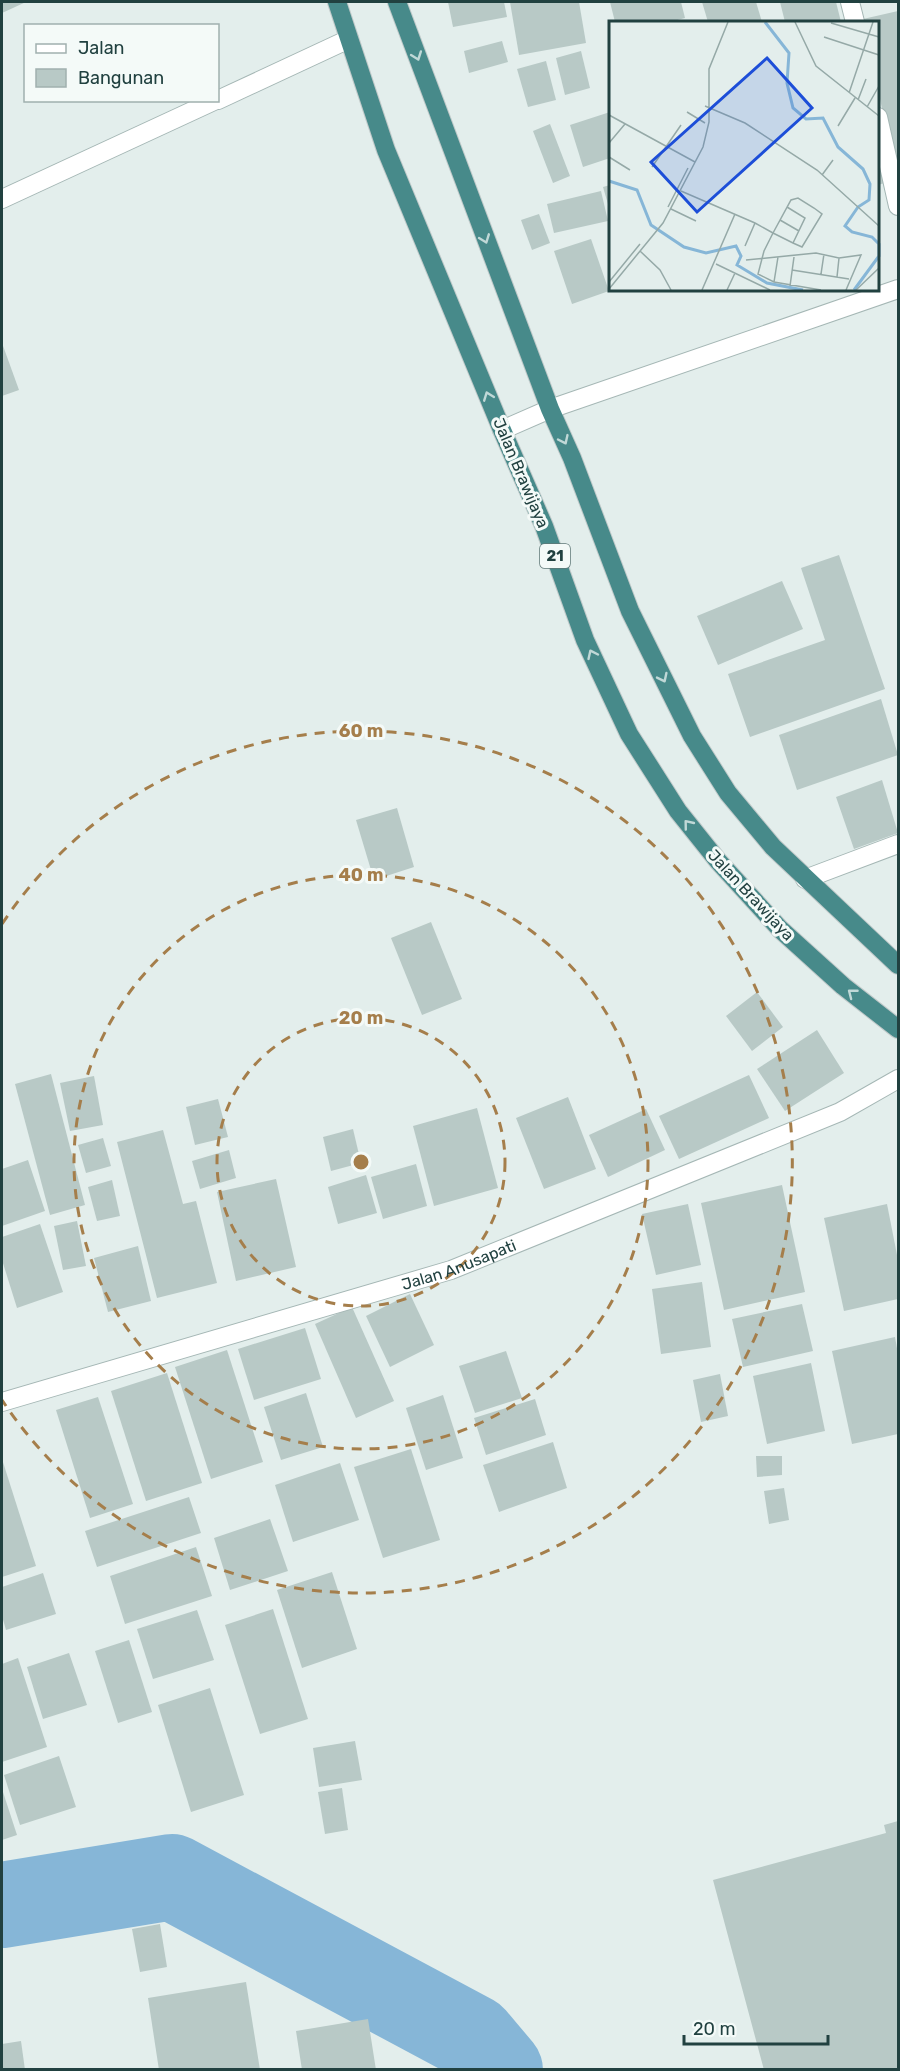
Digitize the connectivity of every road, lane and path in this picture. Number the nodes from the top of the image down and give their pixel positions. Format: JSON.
{"nodes":[{"id":1,"x":337,"y":2,"type":"edge"},
{"id":2,"x":398,"y":2,"type":"edge"},
{"id":3,"x":850,"y":2,"type":"edge"},
{"id":4,"x":855,"y":21,"type":"edge"},
{"id":5,"x":349,"y":39,"type":"junction"},
{"id":6,"x":219,"y":99,"type":"edge"},
{"id":7,"x":213,"y":102,"type":"edge"},
{"id":8,"x":879,"y":121,"type":"edge"},
{"id":9,"x":2,"y":199,"type":"edge"},
{"id":10,"x":898,"y":206,"type":"edge"},
{"id":11,"x":898,"y":289,"type":"edge"},
{"id":12,"x":550,"y":409,"type":"junction"},
{"id":13,"x":502,"y":430,"type":"junction"},
{"id":14,"x":898,"y":844,"type":"edge"},
{"id":15,"x":805,"y":879,"type":"junction"},
{"id":16,"x":898,"y":965,"type":"edge"},
{"id":17,"x":898,"y":1029,"type":"edge"},
{"id":18,"x":898,"y":1079,"type":"edge"},
{"id":19,"x":2,"y":1402,"type":"edge"}],
"edges":[{"from":1,"to":5,"type":"highway","name":"Jalan Brawijaya","number":"21"},
{"from":2,"to":12,"type":"highway","one_way":true},
{"from":3,"to":4,"type":"street"},
{"from":5,"to":6,"type":"street"},
{"from":13,"to":5,"type":"highway","name":"Jalan Brawijaya","number":"21","one_way":true},
{"from":7,"to":9,"type":"street"},
{"from":8,"to":10,"type":"street"},
{"from":11,"to":12,"type":"street"},
{"from":12,"to":13,"type":"street"},
{"from":12,"to":15,"type":"highway","one_way":true},
{"from":17,"to":13,"type":"highway","name":"Jalan Brawijaya","number":"21","one_way":true},
{"from":14,"to":15,"type":"street"},
{"from":15,"to":16,"type":"highway"},
{"from":18,"to":19,"type":"street","name":"Jalan Anusapati"}]}
